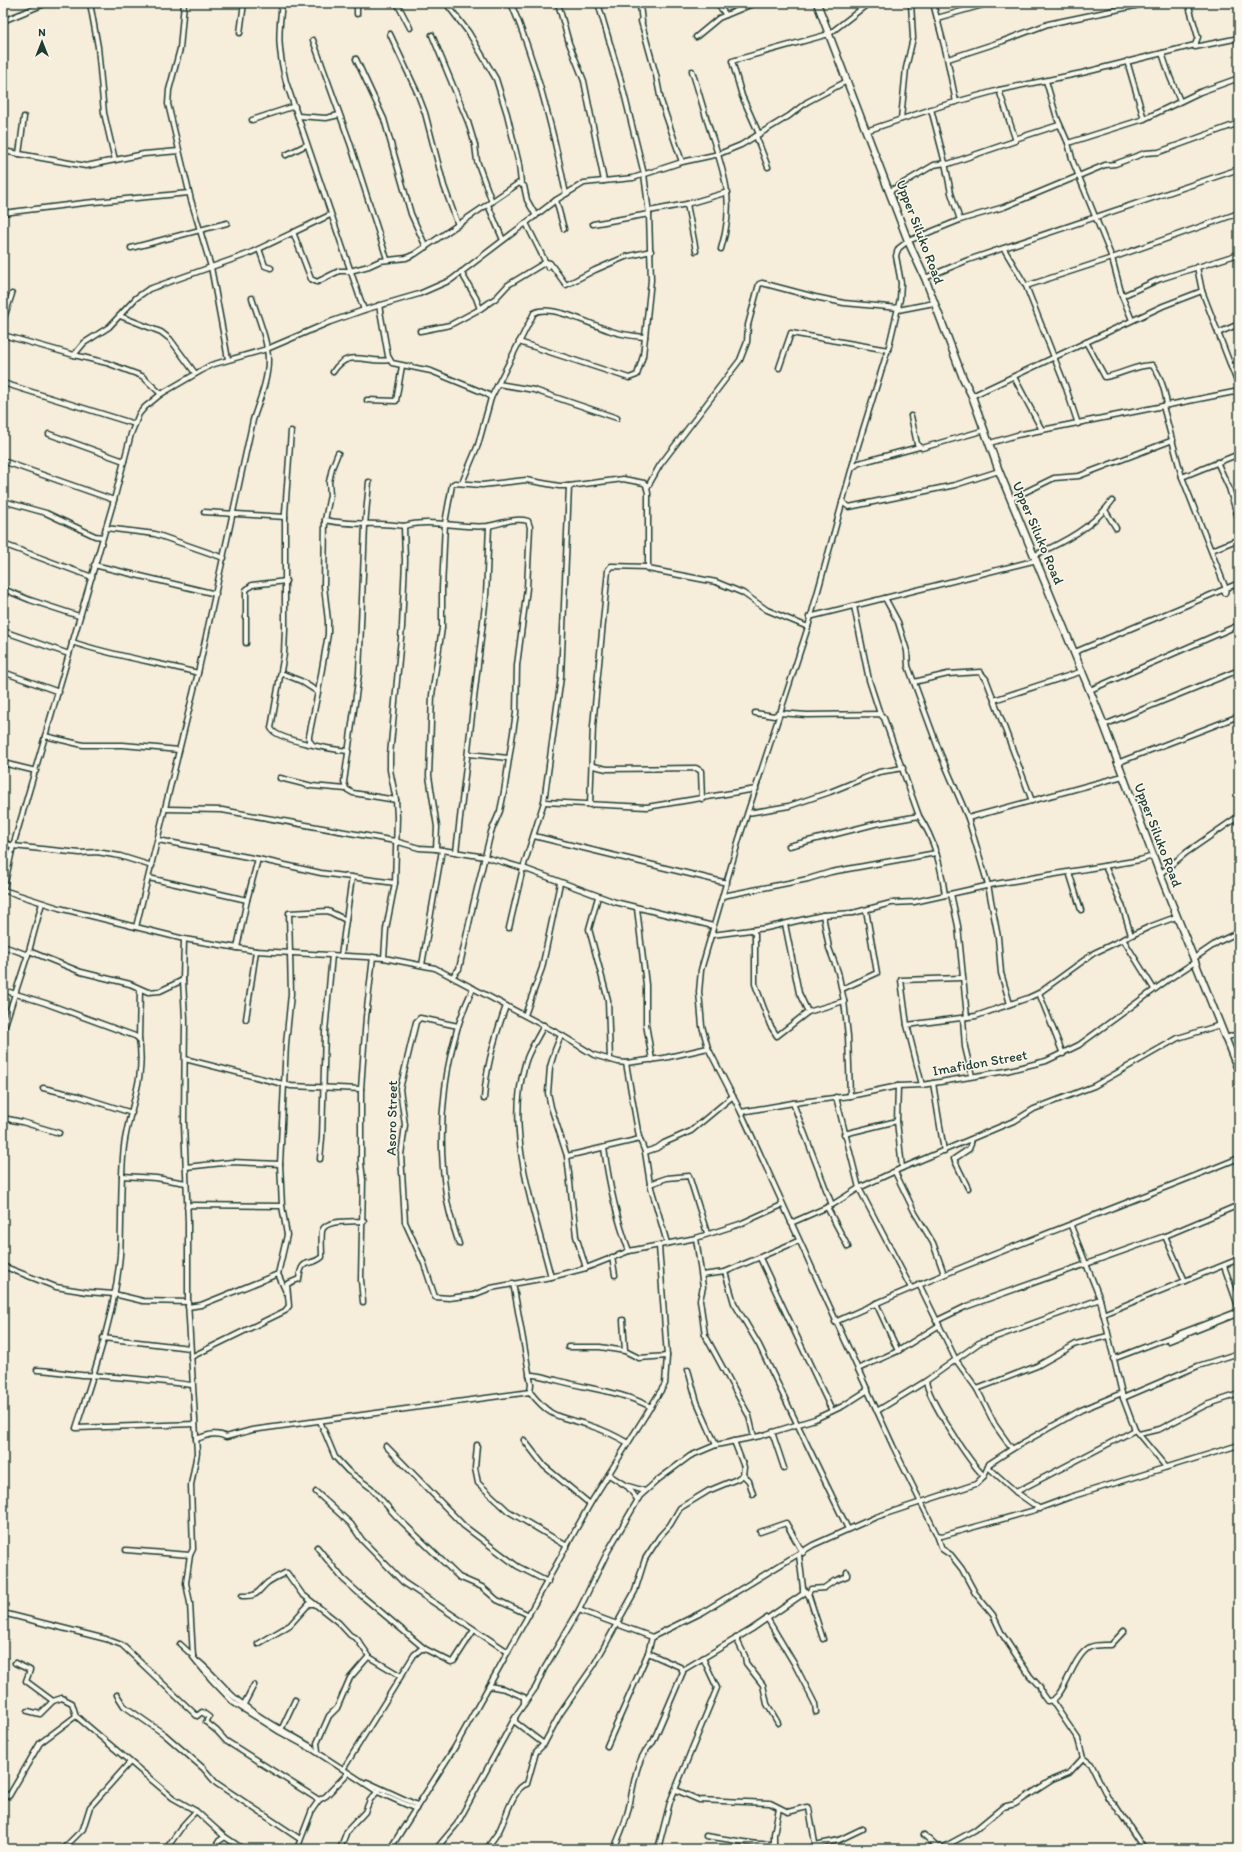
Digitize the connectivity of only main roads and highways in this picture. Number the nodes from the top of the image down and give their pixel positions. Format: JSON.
{"nodes":[{"id":1,"x":817,"y":3,"type":"edge"},
{"id":2,"x":1239,"y":1072,"type":"edge"}],
"edges":[{"from":1,"to":2,"type":"main road","name":"Upper Siluko Road"}]}
